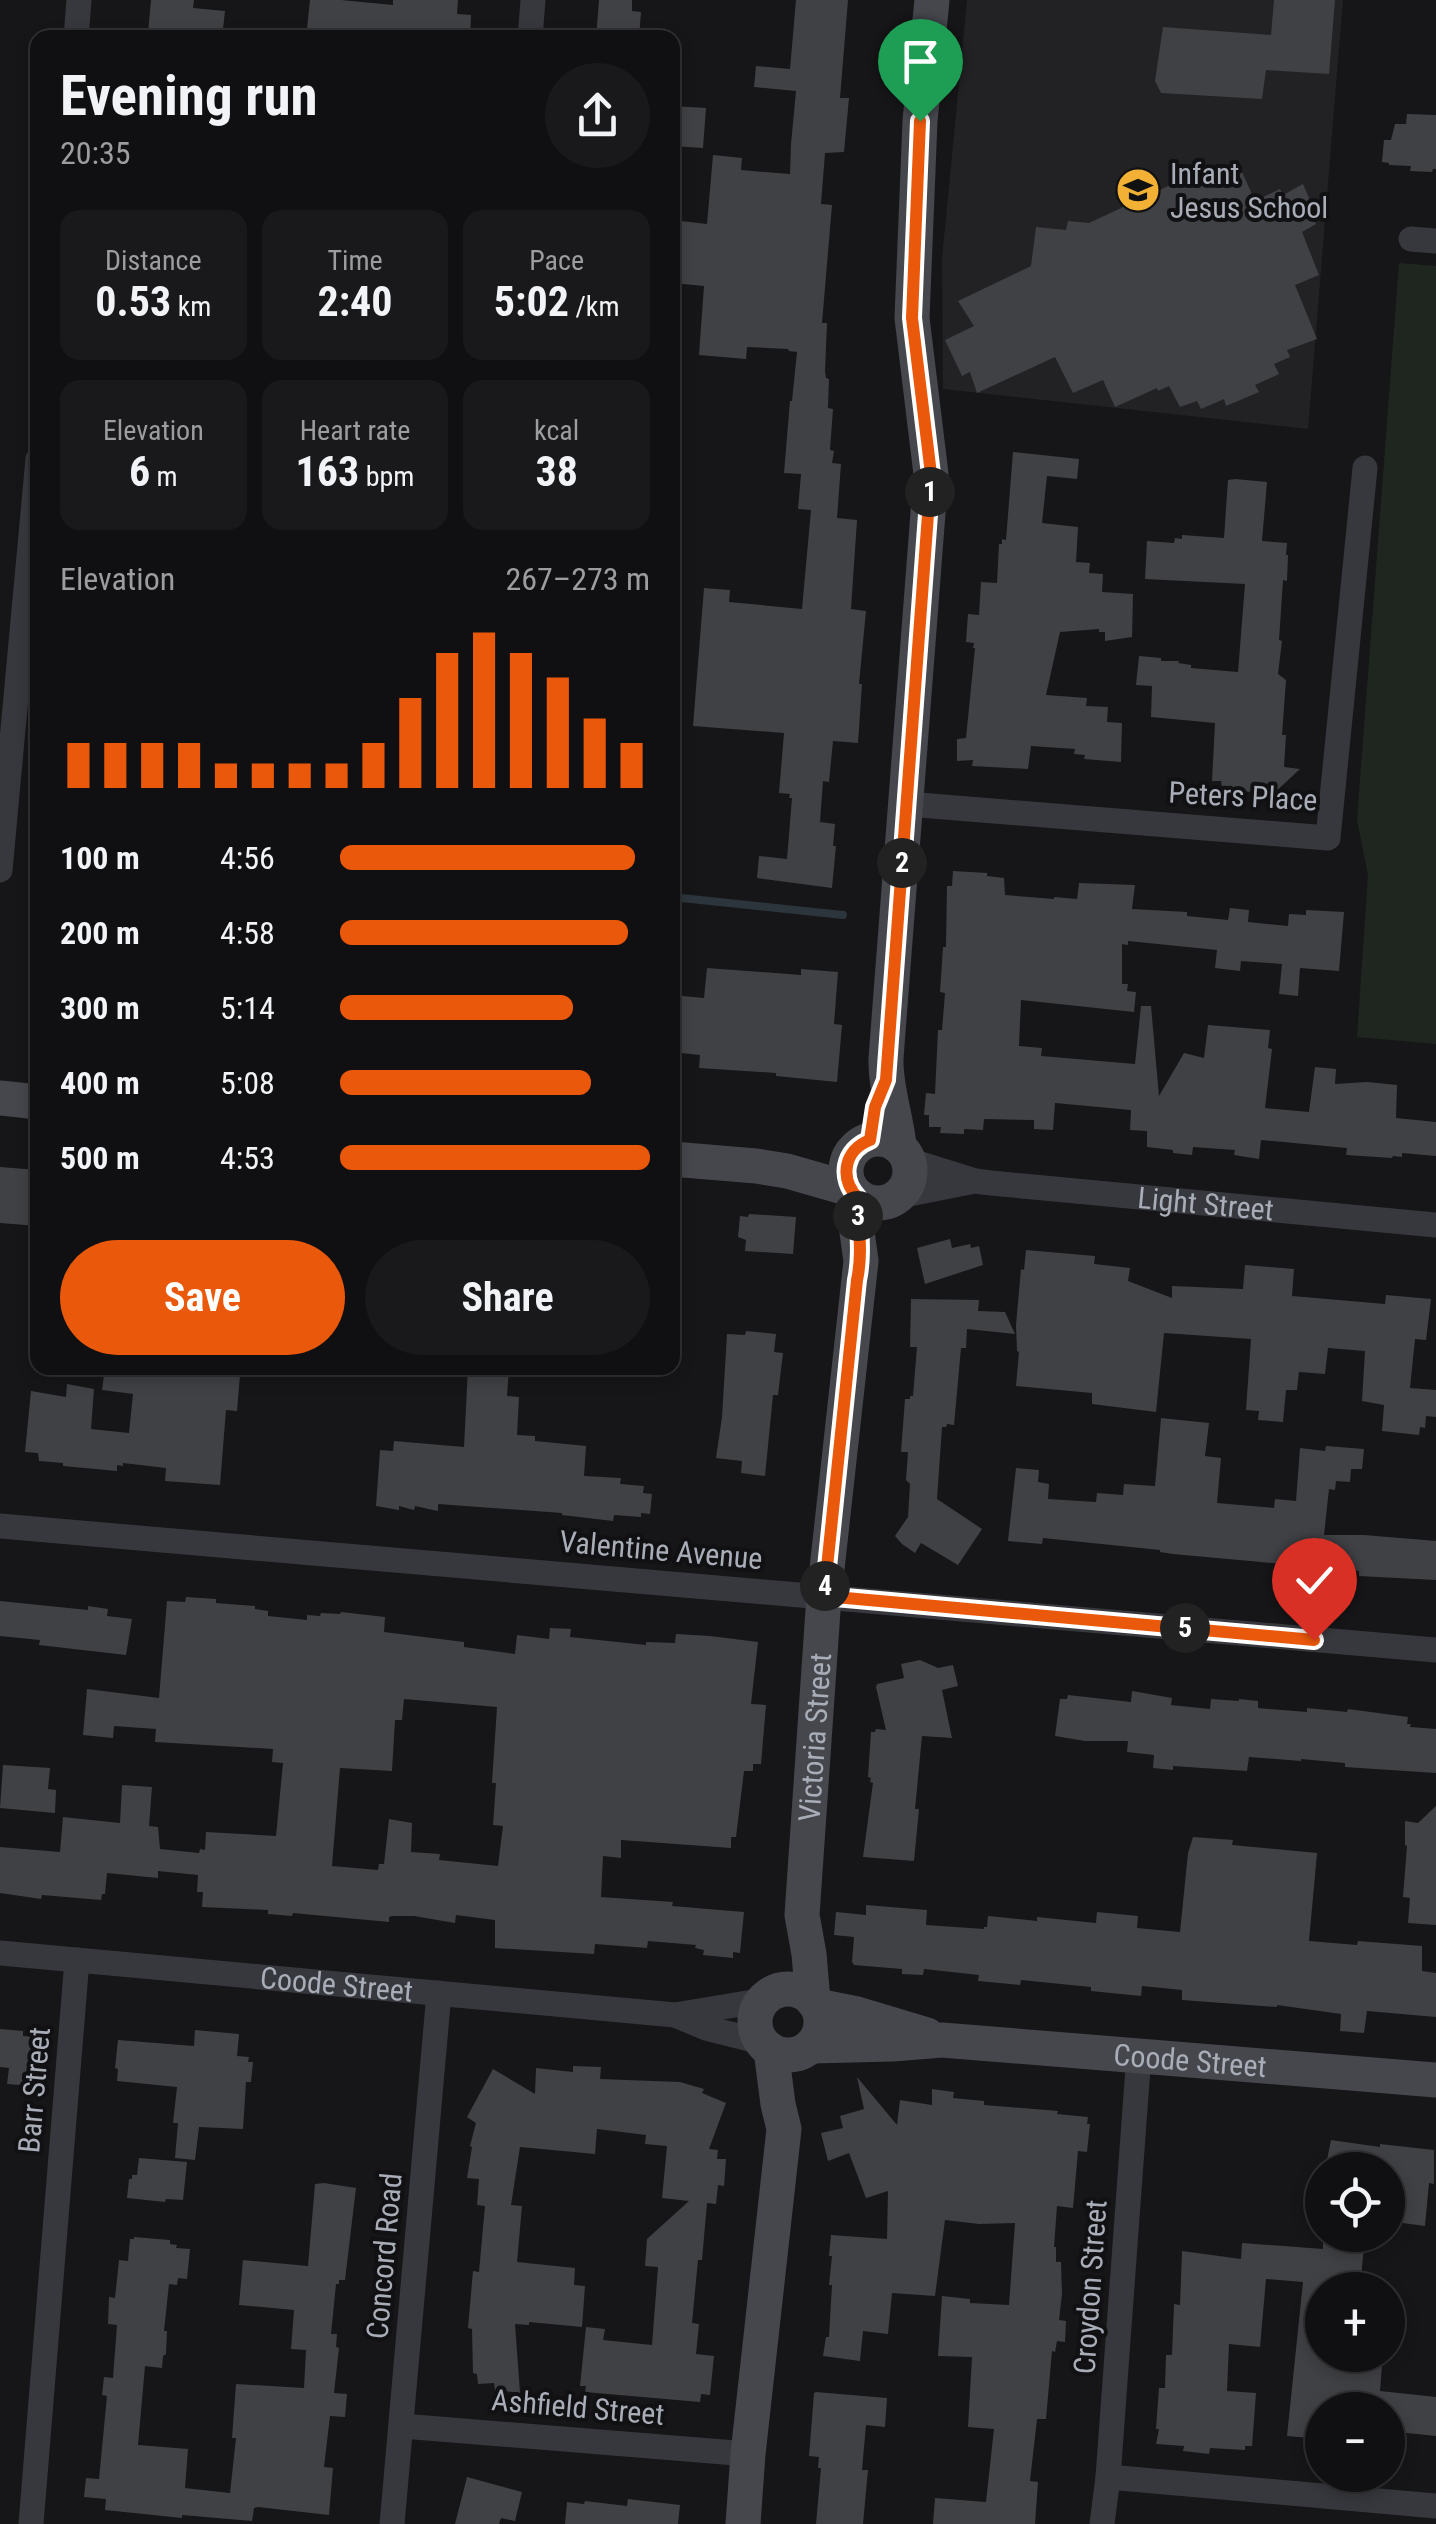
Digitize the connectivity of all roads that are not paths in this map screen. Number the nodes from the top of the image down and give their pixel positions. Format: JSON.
{"nodes":[{"id":1,"x":79,"y":0,"type":"edge"},
{"id":2,"x":533,"y":0,"type":"edge"},
{"id":3,"x":932,"y":0,"type":"edge"},
{"id":4,"x":77,"y":30,"type":"edge"},
{"id":5,"x":531,"y":30,"type":"edge"},
{"id":6,"x":1365,"y":468,"type":"dead end"},
{"id":7,"x":30,"y":546,"type":"edge"},
{"id":8,"x":907,"y":804,"type":"junction"},
{"id":9,"x":0,"y":870,"type":"edge"},
{"id":10,"x":0,"y":1098,"type":"edge"},
{"id":11,"x":30,"y":1101,"type":"edge"},
{"id":12,"x":884,"y":1148,"type":"junction"},
{"id":13,"x":680,"y":1160,"type":"edge"},
{"id":14,"x":756,"y":1166,"type":"junction"},
{"id":15,"x":975,"y":1181,"type":"junction"},
{"id":16,"x":854,"y":1193,"type":"junction"},
{"id":17,"x":896,"y":1198,"type":"junction"},
{"id":18,"x":1436,"y":1225,"type":"edge"},
{"id":19,"x":861,"y":1261,"type":"junction"},
{"id":20,"x":0,"y":1526,"type":"edge"},
{"id":21,"x":824,"y":1596,"type":"junction"},
{"id":22,"x":1436,"y":1650,"type":"edge"},
{"id":23,"x":0,"y":1953,"type":"edge"},
{"id":24,"x":77,"y":1960,"type":"junction"},
{"id":25,"x":439,"y":1993,"type":"junction"},
{"id":26,"x":794,"y":2000,"type":"junction"},
{"id":27,"x":674,"y":2015,"type":"junction"},
{"id":28,"x":942,"y":2040,"type":"junction"},
{"id":29,"x":787,"y":2048,"type":"junction"},
{"id":30,"x":1139,"y":2054,"type":"junction"},
{"id":31,"x":1436,"y":2080,"type":"edge"},
{"id":32,"x":402,"y":2426,"type":"junction"},
{"id":33,"x":748,"y":2454,"type":"junction"},
{"id":34,"x":1108,"y":2477,"type":"junction"},
{"id":35,"x":1436,"y":2506,"type":"edge"},
{"id":36,"x":30,"y":2524,"type":"edge"},
{"id":37,"x":392,"y":2524,"type":"edge"},
{"id":38,"x":743,"y":2524,"type":"edge"},
{"id":39,"x":1102,"y":2524,"type":"edge"}],
"edges":[{"from":1,"to":4,"type":"street"},
{"from":2,"to":5,"type":"street"},
{"from":3,"to":8,"type":"street"},
{"from":6,"to":8,"type":"street","name":"Peters Place"},
{"from":7,"to":9,"type":"street"},
{"from":8,"to":12,"type":"street"},
{"from":10,"to":11,"type":"street"},
{"from":12,"to":14,"type":"street"},
{"from":12,"to":15,"type":"street","name":"Light Street"},
{"from":12,"to":16,"type":"street"},
{"from":12,"to":17,"type":"street"},
{"from":13,"to":14,"type":"street"},
{"from":14,"to":16,"type":"street"},
{"from":15,"to":17,"type":"street","name":"Light Street"},
{"from":15,"to":18,"type":"street","name":"Light Street"},
{"from":16,"to":17,"type":"street"},
{"from":16,"to":19,"type":"street","name":"Victoria Street"},
{"from":17,"to":19,"type":"street","name":"Victoria Street"},
{"from":19,"to":21,"type":"street","name":"Victoria Street"},
{"from":20,"to":21,"type":"street","name":"Valentine Avenue"},
{"from":21,"to":22,"type":"street","name":"Valentine Avenue"},
{"from":21,"to":26,"type":"street","name":"Victoria Street"},
{"from":23,"to":24,"type":"street","name":"Coode Street"},
{"from":24,"to":25,"type":"street","name":"Coode Street"},
{"from":24,"to":36,"type":"street","name":"Barr Street"},
{"from":25,"to":27,"type":"street","name":"Coode Street"},
{"from":25,"to":32,"type":"street","name":"Concord Road"},
{"from":26,"to":27,"type":"street","name":"Coode Street"},
{"from":26,"to":28,"type":"street","name":"Coode Street"},
{"from":26,"to":29,"type":"street"},
{"from":26,"to":29,"type":"street"},
{"from":27,"to":29,"type":"street","name":"Coode Street"},
{"from":28,"to":29,"type":"street","name":"Coode Street"},
{"from":28,"to":30,"type":"street","name":"Coode Street"},
{"from":29,"to":33,"type":"street"},
{"from":30,"to":31,"type":"street","name":"Coode Street"},
{"from":30,"to":34,"type":"street","name":"Croydon Street"},
{"from":32,"to":33,"type":"street","name":"Ashfield Street"},
{"from":32,"to":37,"type":"street","name":"Concord Road"},
{"from":33,"to":38,"type":"street"},
{"from":34,"to":35,"type":"street"},
{"from":34,"to":39,"type":"street","name":"Croydon Street"}]}
